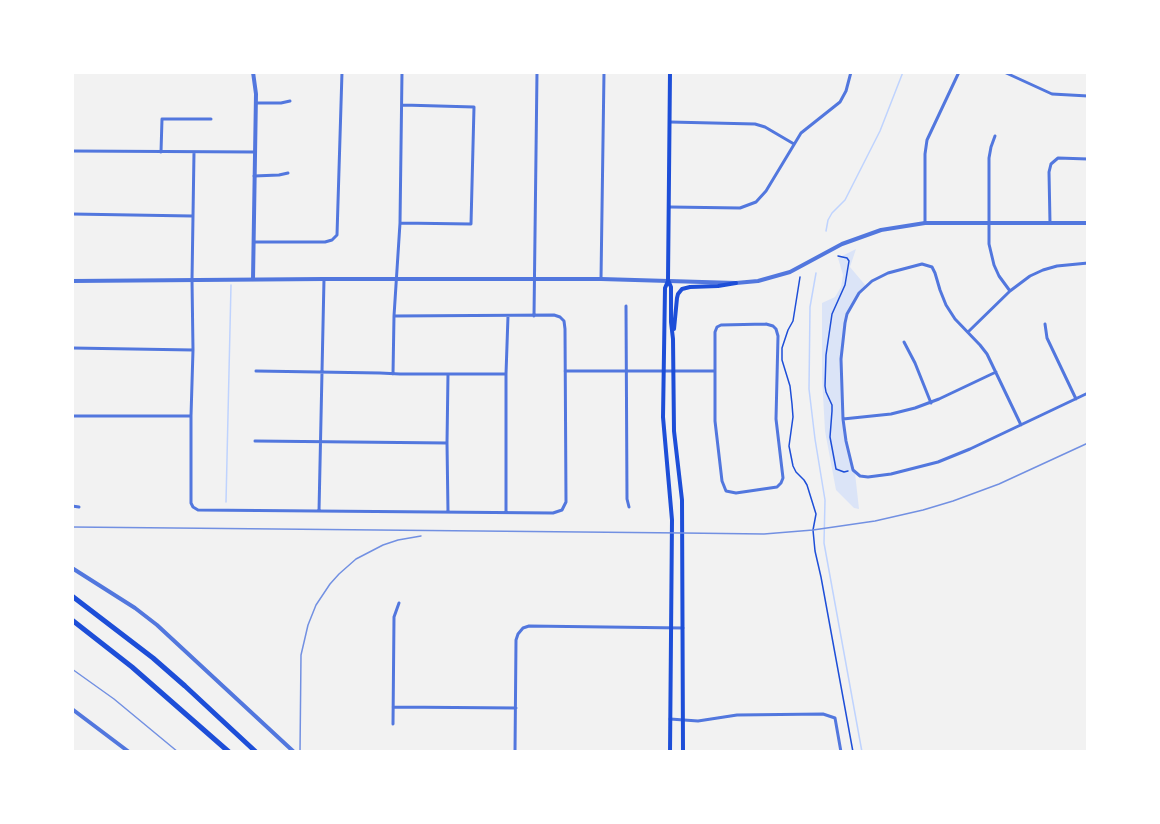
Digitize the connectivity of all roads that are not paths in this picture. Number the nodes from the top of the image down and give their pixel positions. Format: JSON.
{"nodes":[{"id":1,"x":253,"y":72,"type":"edge"},
{"id":2,"x":342,"y":72,"type":"edge"},
{"id":3,"x":402,"y":72,"type":"edge"},
{"id":4,"x":537,"y":72,"type":"edge"},
{"id":5,"x":604,"y":72,"type":"edge"},
{"id":6,"x":670,"y":72,"type":"edge"},
{"id":7,"x":851,"y":72,"type":"edge"},
{"id":8,"x":959,"y":72,"type":"edge"},
{"id":9,"x":1004,"y":72,"type":"edge"},
{"id":10,"x":1022,"y":73,"type":"edge"},
{"id":11,"x":1019,"y":79,"type":"junction"},
{"id":12,"x":1088,"y":96,"type":"edge"},
{"id":13,"x":290,"y":101,"type":"dead end"},
{"id":14,"x":256,"y":103,"type":"junction"},
{"id":15,"x":402,"y":105,"type":"junction"},
{"id":16,"x":211,"y":119,"type":"dead end"},
{"id":17,"x":670,"y":122,"type":"junction"},
{"id":18,"x":995,"y":136,"type":"dead end"},
{"id":19,"x":794,"y":144,"type":"junction"},
{"id":20,"x":72,"y":151,"type":"edge"},
{"id":21,"x":161,"y":152,"type":"junction"},
{"id":22,"x":194,"y":152,"type":"junction"},
{"id":23,"x":255,"y":152,"type":"junction"},
{"id":24,"x":1088,"y":159,"type":"edge"},
{"id":25,"x":288,"y":173,"type":"dead end"},
{"id":26,"x":254,"y":176,"type":"junction"},
{"id":27,"x":670,"y":207,"type":"junction"},
{"id":28,"x":72,"y":214,"type":"edge"},
{"id":29,"x":192,"y":216,"type":"junction"},
{"id":30,"x":400,"y":223,"type":"junction"},
{"id":31,"x":1050,"y":223,"type":"junction"},
{"id":32,"x":1088,"y":223,"type":"edge"},
{"id":33,"x":926,"y":224,"type":"junction"},
{"id":34,"x":989,"y":224,"type":"junction"},
{"id":35,"x":254,"y":242,"type":"junction"},
{"id":36,"x":1088,"y":263,"type":"edge"},
{"id":37,"x":253,"y":279,"type":"junction"},
{"id":38,"x":324,"y":279,"type":"junction"},
{"id":39,"x":397,"y":279,"type":"junction"},
{"id":40,"x":534,"y":279,"type":"junction"},
{"id":41,"x":601,"y":279,"type":"junction"},
{"id":42,"x":192,"y":280,"type":"junction"},
{"id":43,"x":668,"y":280,"type":"junction"},
{"id":44,"x":72,"y":281,"type":"edge"},
{"id":45,"x":736,"y":283,"type":"junction"},
{"id":46,"x":1010,"y":291,"type":"junction"},
{"id":47,"x":626,"y":306,"type":"dead end"},
{"id":48,"x":393,"y":316,"type":"junction"},
{"id":49,"x":508,"y":316,"type":"junction"},
{"id":50,"x":534,"y":316,"type":"junction"},
{"id":51,"x":1045,"y":324,"type":"dead end"},
{"id":52,"x":968,"y":332,"type":"junction"},
{"id":53,"x":673,"y":339,"type":"junction"},
{"id":54,"x":904,"y":342,"type":"dead end"},
{"id":55,"x":72,"y":348,"type":"edge"},
{"id":56,"x":193,"y":350,"type":"junction"},
{"id":57,"x":256,"y":371,"type":"dead end"},
{"id":58,"x":565,"y":371,"type":"junction"},
{"id":59,"x":627,"y":371,"type":"junction"},
{"id":60,"x":664,"y":371,"type":"junction"},
{"id":61,"x":673,"y":371,"type":"junction"},
{"id":62,"x":715,"y":371,"type":"junction"},
{"id":63,"x":322,"y":372,"type":"junction"},
{"id":64,"x":996,"y":372,"type":"junction"},
{"id":65,"x":393,"y":374,"type":"junction"},
{"id":66,"x":448,"y":374,"type":"junction"},
{"id":67,"x":506,"y":374,"type":"junction"},
{"id":68,"x":1088,"y":393,"type":"edge"},
{"id":69,"x":1076,"y":399,"type":"junction"},
{"id":70,"x":931,"y":403,"type":"junction"},
{"id":71,"x":72,"y":416,"type":"edge"},
{"id":72,"x":191,"y":416,"type":"junction"},
{"id":73,"x":843,"y":419,"type":"junction"},
{"id":74,"x":1021,"y":425,"type":"junction"},
{"id":75,"x":255,"y":441,"type":"dead end"},
{"id":76,"x":320,"y":441,"type":"junction"},
{"id":77,"x":447,"y":443,"type":"junction"},
{"id":78,"x":72,"y":506,"type":"edge"},
{"id":79,"x":79,"y":507,"type":"dead end"},
{"id":80,"x":629,"y":507,"type":"dead end"},
{"id":81,"x":319,"y":511,"type":"junction"},
{"id":82,"x":448,"y":512,"type":"junction"},
{"id":83,"x":506,"y":512,"type":"junction"},
{"id":84,"x":72,"y":568,"type":"edge"},
{"id":85,"x":72,"y":596,"type":"edge"},
{"id":86,"x":399,"y":603,"type":"dead end"},
{"id":87,"x":72,"y":620,"type":"edge"},
{"id":88,"x":672,"y":628,"type":"junction"},
{"id":89,"x":683,"y":628,"type":"junction"},
{"id":90,"x":393,"y":707,"type":"junction"},
{"id":91,"x":516,"y":708,"type":"junction"},
{"id":92,"x":72,"y":709,"type":"edge"},
{"id":93,"x":670,"y":719,"type":"junction"},
{"id":94,"x":683,"y":720,"type":"junction"},
{"id":95,"x":393,"y":724,"type":"dead end"},
{"id":96,"x":129,"y":752,"type":"edge"},
{"id":97,"x":229,"y":752,"type":"edge"},
{"id":98,"x":256,"y":752,"type":"edge"},
{"id":99,"x":294,"y":752,"type":"edge"},
{"id":100,"x":515,"y":752,"type":"edge"},
{"id":101,"x":670,"y":752,"type":"edge"},
{"id":102,"x":683,"y":752,"type":"edge"},
{"id":103,"x":841,"y":752,"type":"edge"}],
"edges":[{"from":1,"to":14,"type":"street"},
{"from":2,"to":35,"type":"street"},
{"from":3,"to":15,"type":"street"},
{"from":4,"to":40,"type":"street"},
{"from":5,"to":41,"type":"street"},
{"from":6,"to":17,"type":"main road"},
{"from":7,"to":19,"type":"street"},
{"from":8,"to":33,"type":"street"},
{"from":9,"to":11,"type":"street"},
{"from":10,"to":11,"type":"street"},
{"from":11,"to":12,"type":"street"},
{"from":13,"to":14,"type":"street"},
{"from":14,"to":23,"type":"street"},
{"from":15,"to":30,"type":"street"},
{"from":15,"to":30,"type":"street"},
{"from":16,"to":21,"type":"street"},
{"from":17,"to":19,"type":"street"},
{"from":17,"to":27,"type":"main road"},
{"from":18,"to":34,"type":"street"},
{"from":19,"to":27,"type":"street"},
{"from":20,"to":21,"type":"street"},
{"from":21,"to":22,"type":"street"},
{"from":22,"to":23,"type":"street"},
{"from":22,"to":29,"type":"street"},
{"from":23,"to":26,"type":"street"},
{"from":24,"to":31,"type":"street"},
{"from":25,"to":26,"type":"street"},
{"from":26,"to":35,"type":"street"},
{"from":27,"to":43,"type":"main road"},
{"from":28,"to":29,"type":"street"},
{"from":29,"to":42,"type":"street"},
{"from":30,"to":39,"type":"street"},
{"from":31,"to":32,"type":"street"},
{"from":31,"to":34,"type":"street"},
{"from":33,"to":34,"type":"street"},
{"from":33,"to":45,"type":"street"},
{"from":34,"to":46,"type":"street"},
{"from":35,"to":37,"type":"street"},
{"from":36,"to":46,"type":"street"},
{"from":37,"to":38,"type":"street"},
{"from":37,"to":42,"type":"street"},
{"from":38,"to":39,"type":"street"},
{"from":38,"to":63,"type":"street"},
{"from":39,"to":40,"type":"street"},
{"from":39,"to":48,"type":"street"},
{"from":40,"to":41,"type":"street"},
{"from":40,"to":50,"type":"street"},
{"from":41,"to":43,"type":"street"},
{"from":42,"to":44,"type":"street"},
{"from":42,"to":56,"type":"street"},
{"from":43,"to":45,"type":"street"},
{"from":43,"to":53,"type":"main road"},
{"from":43,"to":60,"type":"main road"},
{"from":45,"to":53,"type":"main road"},
{"from":46,"to":52,"type":"street"},
{"from":47,"to":59,"type":"street"},
{"from":48,"to":49,"type":"street"},
{"from":48,"to":65,"type":"street"},
{"from":49,"to":50,"type":"street"},
{"from":49,"to":67,"type":"street"},
{"from":50,"to":58,"type":"street"},
{"from":51,"to":69,"type":"street"},
{"from":52,"to":64,"type":"street"},
{"from":52,"to":73,"type":"street"},
{"from":53,"to":61,"type":"main road"},
{"from":54,"to":70,"type":"street"},
{"from":55,"to":56,"type":"street"},
{"from":56,"to":72,"type":"street"},
{"from":57,"to":63,"type":"street"},
{"from":58,"to":59,"type":"street"},
{"from":58,"to":83,"type":"street"},
{"from":59,"to":60,"type":"street"},
{"from":59,"to":80,"type":"street"},
{"from":60,"to":61,"type":"street"},
{"from":60,"to":88,"type":"main road"},
{"from":61,"to":62,"type":"street"},
{"from":61,"to":89,"type":"main road"},
{"from":62,"to":62,"type":"street"},
{"from":63,"to":65,"type":"street"},
{"from":63,"to":76,"type":"street"},
{"from":64,"to":70,"type":"street"},
{"from":64,"to":74,"type":"street"},
{"from":65,"to":66,"type":"street"},
{"from":66,"to":67,"type":"street"},
{"from":66,"to":77,"type":"street"},
{"from":67,"to":83,"type":"street"},
{"from":68,"to":69,"type":"street"},
{"from":69,"to":74,"type":"street"},
{"from":70,"to":73,"type":"street"},
{"from":71,"to":72,"type":"street"},
{"from":72,"to":81,"type":"street"},
{"from":73,"to":74,"type":"street"},
{"from":75,"to":76,"type":"street"},
{"from":76,"to":77,"type":"street"},
{"from":76,"to":81,"type":"street"},
{"from":77,"to":82,"type":"street"},
{"from":78,"to":79,"type":"street"},
{"from":81,"to":82,"type":"street"},
{"from":82,"to":83,"type":"street"},
{"from":84,"to":99,"type":"street"},
{"from":85,"to":98,"type":"highway"},
{"from":86,"to":90,"type":"street"},
{"from":87,"to":97,"type":"highway"},
{"from":88,"to":89,"type":"street"},
{"from":88,"to":91,"type":"street"},
{"from":88,"to":93,"type":"main road"},
{"from":89,"to":94,"type":"main road"},
{"from":90,"to":91,"type":"street"},
{"from":90,"to":95,"type":"street"},
{"from":91,"to":100,"type":"street"},
{"from":92,"to":96,"type":"street"},
{"from":93,"to":94,"type":"street"},
{"from":93,"to":101,"type":"main road"},
{"from":94,"to":102,"type":"main road"},
{"from":94,"to":103,"type":"street"}]}
